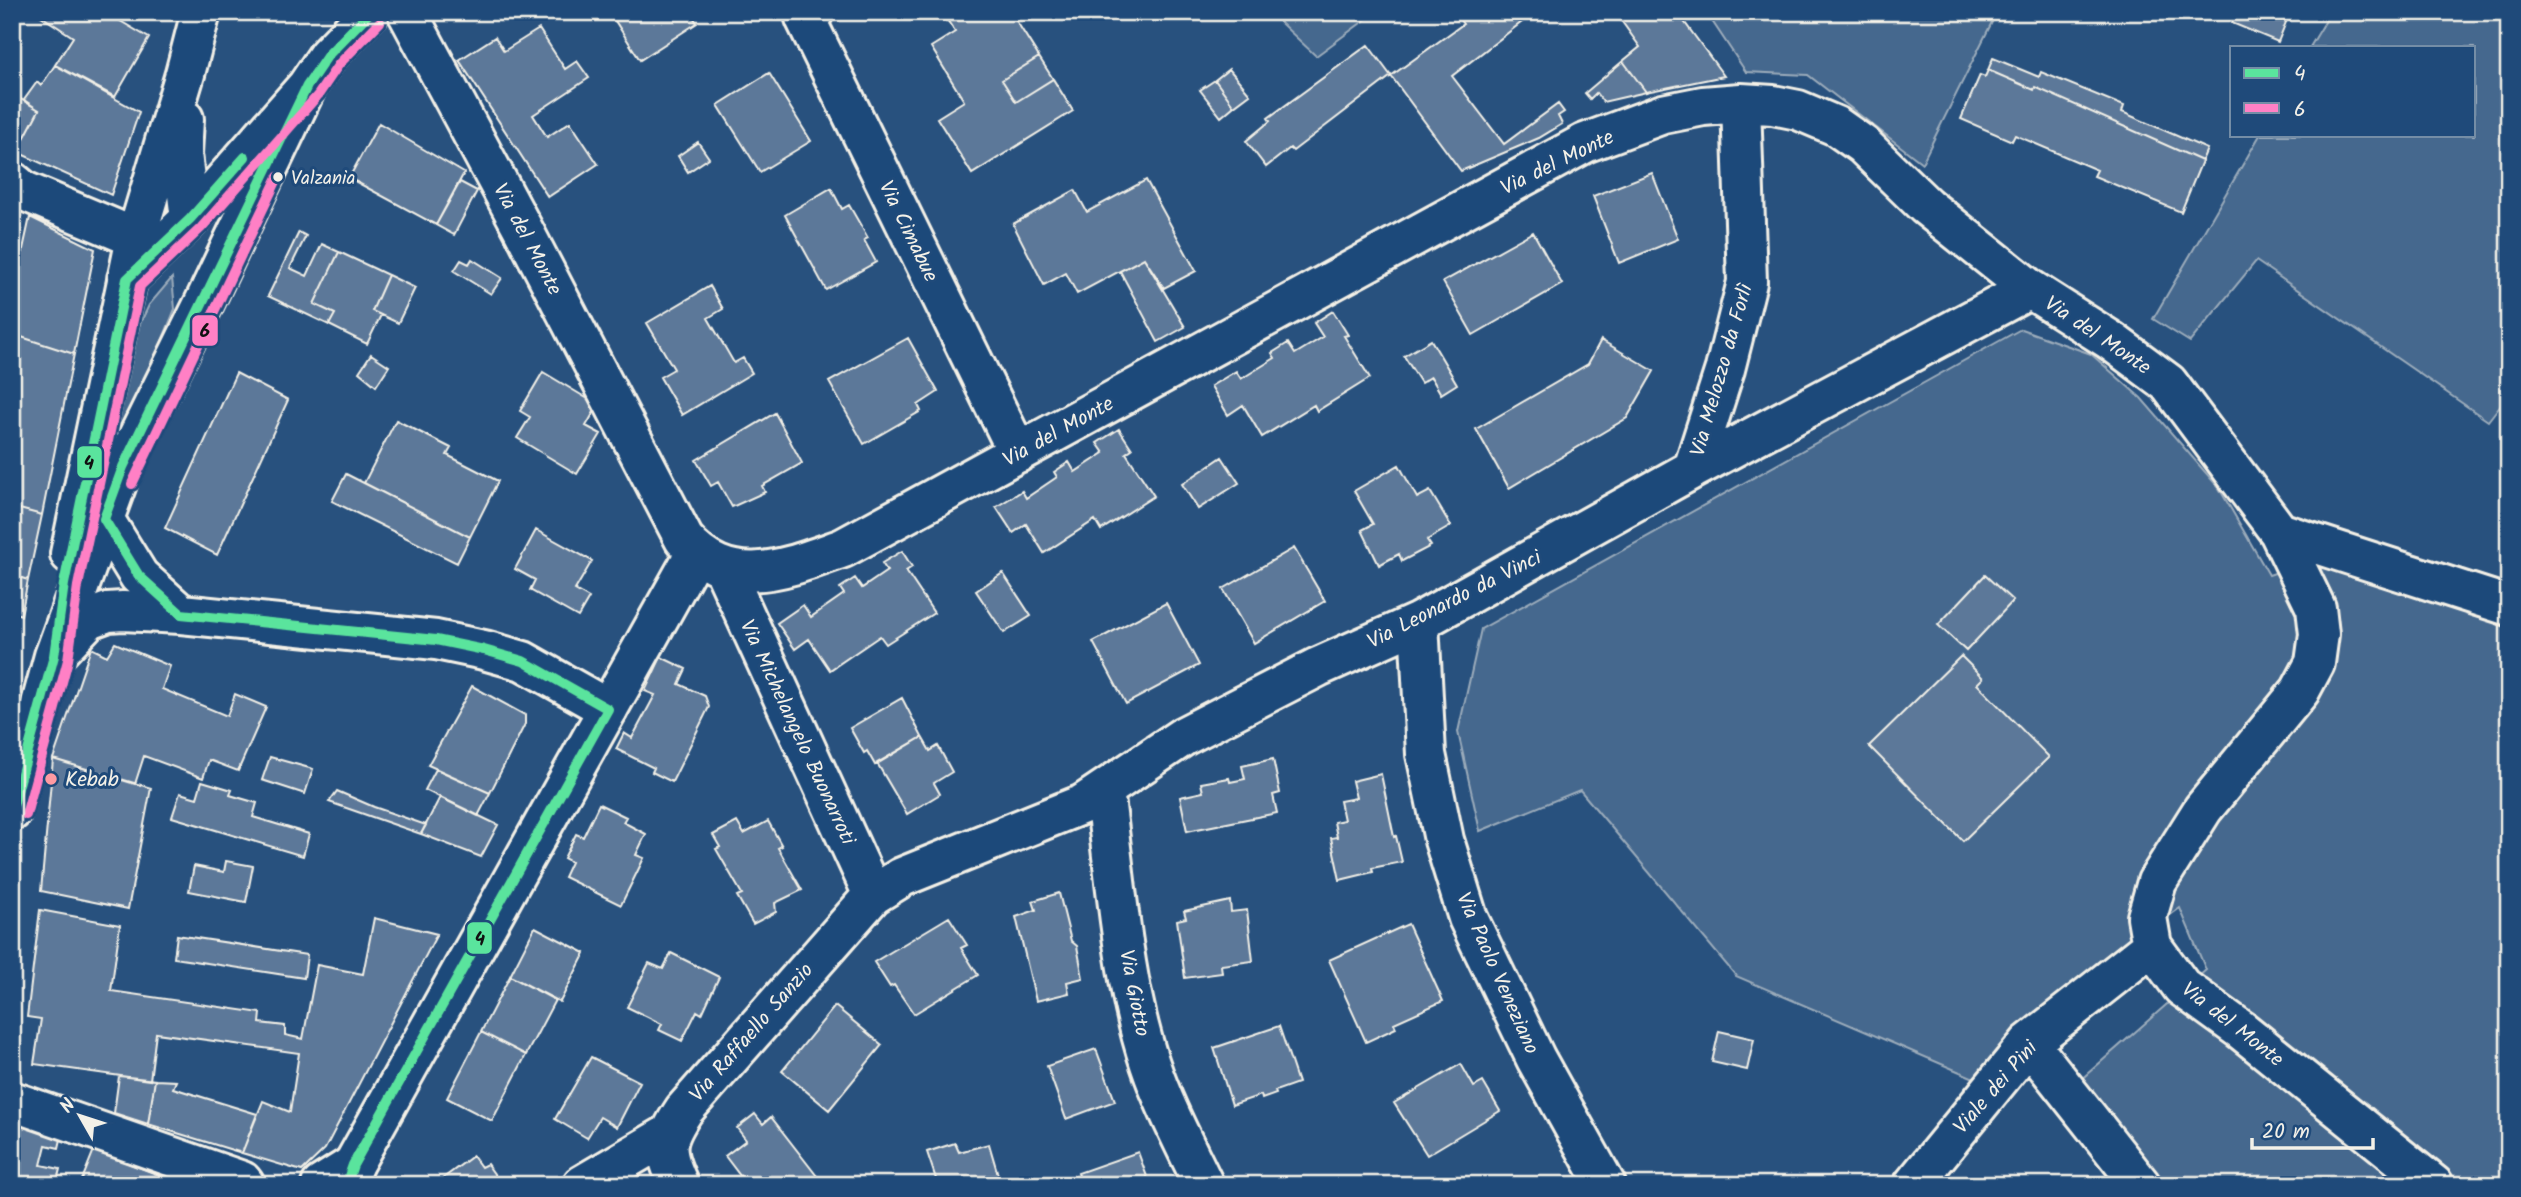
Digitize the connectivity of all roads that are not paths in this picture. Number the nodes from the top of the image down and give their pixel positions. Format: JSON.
{"nodes":[{"id":1,"x":201,"y":12,"type":"edge"},
{"id":2,"x":370,"y":12,"type":"edge"},
{"id":3,"x":407,"y":12,"type":"edge"},
{"id":4,"x":814,"y":12,"type":"edge"},
{"id":5,"x":185,"y":74,"type":"junction"},
{"id":6,"x":307,"y":86,"type":"junction"},
{"id":7,"x":1741,"y":103,"type":"junction"},
{"id":8,"x":12,"y":181,"type":"edge"},
{"id":9,"x":190,"y":219,"type":"junction"},
{"id":10,"x":136,"y":238,"type":"junction"},
{"id":11,"x":127,"y":279,"type":"junction"},
{"id":12,"x":2030,"y":289,"type":"junction"},
{"id":13,"x":204,"y":303,"type":"junction"},
{"id":14,"x":1018,"y":453,"type":"junction"},
{"id":15,"x":1693,"y":469,"type":"junction"},
{"id":16,"x":104,"y":519,"type":"junction"},
{"id":17,"x":2279,"y":532,"type":"junction"},
{"id":18,"x":710,"y":561,"type":"junction"},
{"id":19,"x":2509,"y":606,"type":"edge"},
{"id":20,"x":181,"y":614,"type":"junction"},
{"id":21,"x":1419,"y":622,"type":"junction"},
{"id":22,"x":54,"y":656,"type":"junction"},
{"id":23,"x":608,"y":709,"type":"junction"},
{"id":24,"x":1104,"y":791,"type":"junction"},
{"id":25,"x":12,"y":810,"type":"edge"},
{"id":26,"x":873,"y":894,"type":"junction"},
{"id":27,"x":2152,"y":946,"type":"junction"},
{"id":28,"x":2029,"y":1043,"type":"junction"},
{"id":29,"x":12,"y":1101,"type":"edge"},
{"id":30,"x":669,"y":1134,"type":"junction"},
{"id":31,"x":349,"y":1175,"type":"edge"},
{"id":32,"x":253,"y":1184,"type":"edge"},
{"id":33,"x":321,"y":1185,"type":"edge"},
{"id":34,"x":582,"y":1185,"type":"edge"},
{"id":35,"x":679,"y":1185,"type":"edge"},
{"id":36,"x":1205,"y":1185,"type":"edge"},
{"id":37,"x":1606,"y":1185,"type":"edge"},
{"id":38,"x":1913,"y":1185,"type":"edge"},
{"id":39,"x":2141,"y":1185,"type":"edge"},
{"id":40,"x":2434,"y":1185,"type":"edge"}],
"edges":[{"from":1,"to":5,"type":"street"},
{"from":2,"to":6,"type":"street"},
{"from":3,"to":18,"type":"street","name":"Via del Monte"},
{"from":4,"to":14,"type":"street","name":"Via Cimabue"},
{"from":5,"to":9,"type":"street"},
{"from":5,"to":10,"type":"street"},
{"from":6,"to":9,"type":"street"},
{"from":6,"to":13,"type":"street"},
{"from":7,"to":12,"type":"street","name":"Via del Monte"},
{"from":7,"to":14,"type":"street","name":"Via del Monte"},
{"from":7,"to":15,"type":"street","name":"Via Melozzo da Forlì"},
{"from":8,"to":10,"type":"street"},
{"from":9,"to":11,"type":"street"},
{"from":9,"to":13,"type":"street"},
{"from":10,"to":11,"type":"street"},
{"from":11,"to":22,"type":"street"},
{"from":12,"to":15,"type":"street","name":"Via Leonardo da Vinci"},
{"from":12,"to":17,"type":"street","name":"Via del Monte"},
{"from":13,"to":16,"type":"street"},
{"from":14,"to":18,"type":"street","name":"Via del Monte"},
{"from":15,"to":21,"type":"street","name":"Via Leonardo da Vinci"},
{"from":16,"to":20,"type":"street"},
{"from":16,"to":22,"type":"street"},
{"from":17,"to":19,"type":"street"},
{"from":17,"to":27,"type":"street","name":"Via del Monte"},
{"from":18,"to":23,"type":"street"},
{"from":18,"to":26,"type":"street","name":"Via Michelangelo Buonarroti"},
{"from":20,"to":22,"type":"street"},
{"from":20,"to":23,"type":"street"},
{"from":21,"to":24,"type":"street","name":"Via Leonardo da Vinci"},
{"from":21,"to":37,"type":"street","name":"Via Paolo Veneziano"},
{"from":22,"to":25,"type":"street"},
{"from":23,"to":31,"type":"street"},
{"from":24,"to":26,"type":"street","name":"Via Leonardo da Vinci"},
{"from":24,"to":36,"type":"street","name":"Via Giotto"},
{"from":26,"to":30,"type":"street","name":"Via Raffaello Sanzio"},
{"from":27,"to":28,"type":"street","name":"Viale dei Pini"},
{"from":27,"to":40,"type":"street","name":"Via del Monte"},
{"from":28,"to":38,"type":"street","name":"Viale dei Pini"},
{"from":28,"to":39,"type":"street"},
{"from":29,"to":32,"type":"street"},
{"from":30,"to":34,"type":"street"},
{"from":30,"to":35,"type":"street"},
{"from":31,"to":33,"type":"street"}]}
